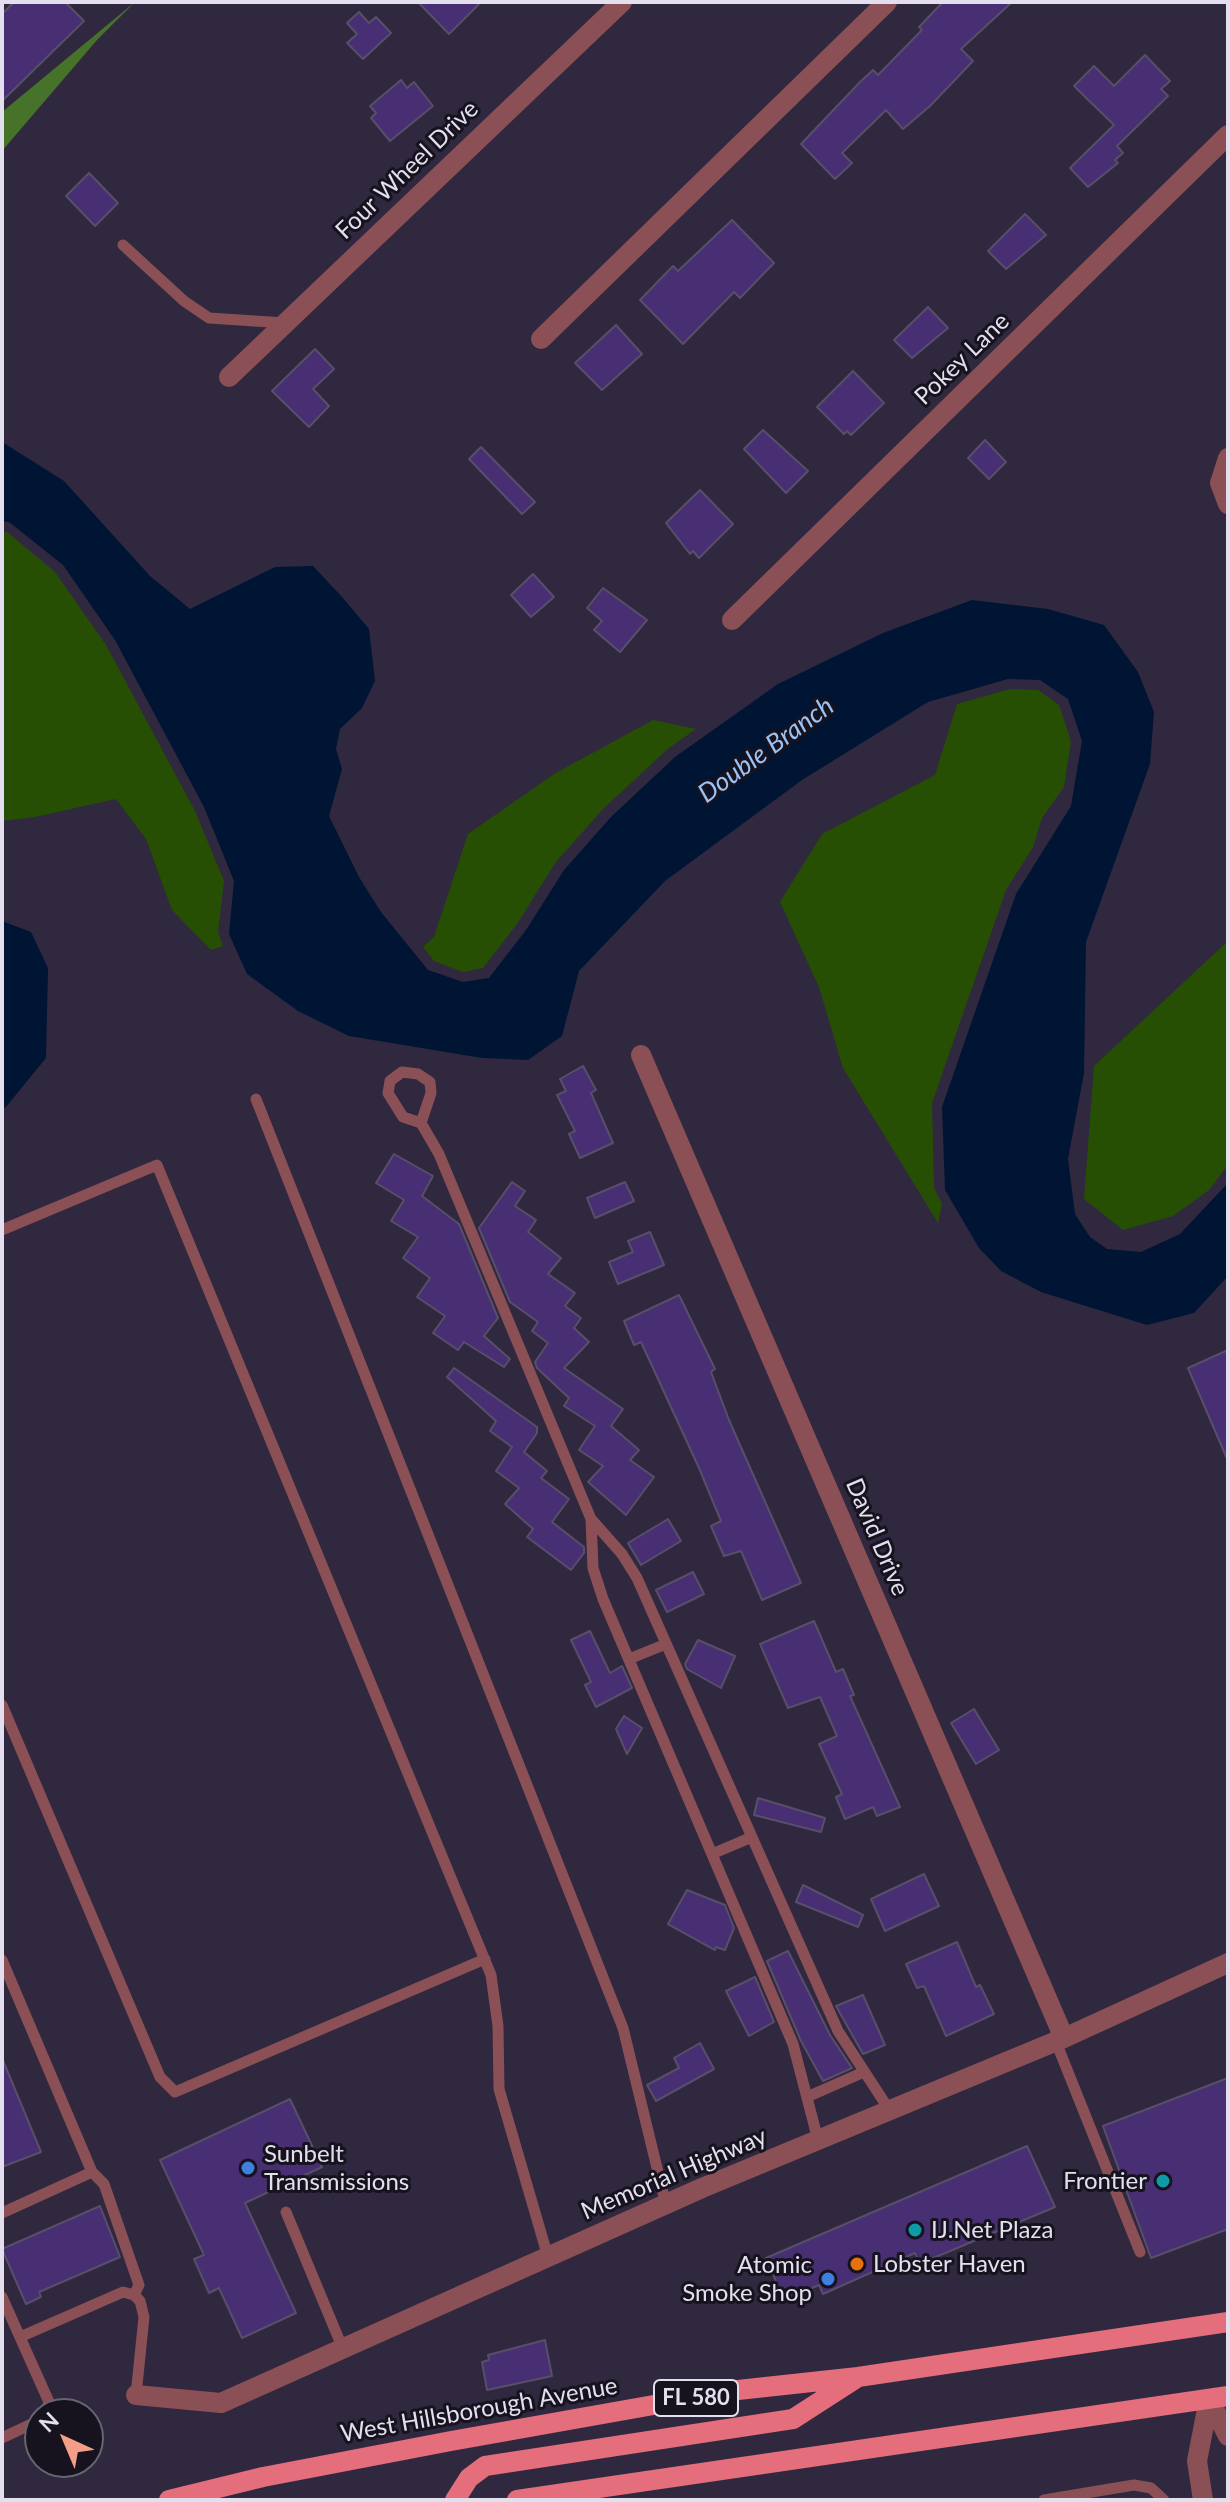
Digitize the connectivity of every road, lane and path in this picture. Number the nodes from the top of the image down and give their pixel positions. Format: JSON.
{"nodes":[{"id":1,"x":622,"y":2,"type":"edge"},
{"id":2,"x":887,"y":2,"type":"edge"},
{"id":3,"x":1228,"y":135,"type":"edge"},
{"id":4,"x":123,"y":245,"type":"dead end"},
{"id":5,"x":285,"y":323,"type":"junction"},
{"id":6,"x":541,"y":339,"type":"dead end"},
{"id":7,"x":229,"y":377,"type":"dead end"},
{"id":8,"x":1228,"y":458,"type":"edge"},
{"id":9,"x":1228,"y":504,"type":"edge"},
{"id":10,"x":732,"y":620,"type":"dead end"},
{"id":11,"x":641,"y":1055,"type":"dead end"},
{"id":12,"x":256,"y":1099,"type":"dead end"},
{"id":13,"x":421,"y":1123,"type":"junction"},
{"id":14,"x":2,"y":1230,"type":"edge"},
{"id":15,"x":591,"y":1519,"type":"junction"},
{"id":16,"x":666,"y":1644,"type":"junction"},
{"id":17,"x":629,"y":1659,"type":"junction"},
{"id":18,"x":2,"y":1705,"type":"edge"},
{"id":19,"x":752,"y":1837,"type":"junction"},
{"id":20,"x":712,"y":1854,"type":"junction"},
{"id":21,"x":485,"y":1959,"type":"junction"},
{"id":22,"x":2,"y":1960,"type":"edge"},
{"id":23,"x":1228,"y":1963,"type":"edge"},
{"id":24,"x":1060,"y":2040,"type":"junction"},
{"id":25,"x":864,"y":2072,"type":"junction"},
{"id":26,"x":807,"y":2097,"type":"junction"},
{"id":27,"x":890,"y":2111,"type":"junction"},
{"id":28,"x":818,"y":2140,"type":"junction"},
{"id":29,"x":92,"y":2172,"type":"junction"},
{"id":30,"x":666,"y":2205,"type":"junction"},
{"id":31,"x":286,"y":2212,"type":"dead end"},
{"id":32,"x":2,"y":2213,"type":"edge"},
{"id":33,"x":1140,"y":2252,"type":"dead end"},
{"id":34,"x":548,"y":2257,"type":"junction"},
{"id":35,"x":134,"y":2295,"type":"junction"},
{"id":36,"x":2,"y":2297,"type":"edge"},
{"id":37,"x":1228,"y":2322,"type":"edge"},
{"id":38,"x":20,"y":2337,"type":"junction"},
{"id":39,"x":343,"y":2349,"type":"junction"},
{"id":40,"x":858,"y":2377,"type":"junction"},
{"id":41,"x":136,"y":2395,"type":"joint"},
{"id":42,"x":47,"y":2398,"type":"edge"},
{"id":43,"x":1218,"y":2398,"type":"edge"},
{"id":44,"x":24,"y":2428,"type":"edge"},
{"id":45,"x":1228,"y":2436,"type":"edge"},
{"id":46,"x":2,"y":2438,"type":"edge"},
{"id":47,"x":1093,"y":2496,"type":"edge"},
{"id":48,"x":169,"y":2500,"type":"edge"},
{"id":49,"x":455,"y":2500,"type":"edge"},
{"id":50,"x":517,"y":2500,"type":"edge"},
{"id":51,"x":1044,"y":2500,"type":"edge"},
{"id":52,"x":1164,"y":2500,"type":"edge"},
{"id":53,"x":1203,"y":2500,"type":"edge"}],
"edges":[{"from":1,"to":5,"type":"street","name":"Four Wheel Drive"},
{"from":2,"to":6,"type":"street"},
{"from":3,"to":10,"type":"street","name":"Pokey Lane"},
{"from":4,"to":5,"type":"lane"},
{"from":5,"to":7,"type":"street","name":"Four Wheel Drive"},
{"from":8,"to":9,"type":"street"},
{"from":11,"to":24,"type":"street","name":"David Drive"},
{"from":12,"to":30,"type":"lane"},
{"from":13,"to":13,"type":"lane"},
{"from":13,"to":15,"type":"lane"},
{"from":14,"to":21,"type":"lane"},
{"from":15,"to":16,"type":"lane"},
{"from":15,"to":17,"type":"lane"},
{"from":16,"to":17,"type":"lane"},
{"from":16,"to":19,"type":"lane"},
{"from":17,"to":20,"type":"lane"},
{"from":18,"to":21,"type":"lane"},
{"from":19,"to":20,"type":"lane"},
{"from":19,"to":25,"type":"lane"},
{"from":20,"to":26,"type":"lane"},
{"from":21,"to":34,"type":"lane"},
{"from":22,"to":29,"type":"lane"},
{"from":23,"to":24,"type":"street","name":"Memorial Highway"},
{"from":24,"to":27,"type":"street","name":"Memorial Highway"},
{"from":24,"to":33,"type":"lane"},
{"from":25,"to":26,"type":"lane"},
{"from":25,"to":27,"type":"lane"},
{"from":26,"to":28,"type":"lane"},
{"from":27,"to":28,"type":"street","name":"Memorial Highway"},
{"from":28,"to":30,"type":"street","name":"Memorial Highway"},
{"from":29,"to":32,"type":"lane"},
{"from":29,"to":35,"type":"lane"},
{"from":30,"to":34,"type":"street","name":"Memorial Highway"},
{"from":31,"to":39,"type":"lane"},
{"from":34,"to":39,"type":"street","name":"Memorial Highway"},
{"from":35,"to":38,"type":"lane"},
{"from":35,"to":41,"type":"lane"},
{"from":36,"to":38,"type":"lane"},
{"from":37,"to":40,"type":"main road","name":"West Hillsborough Avenue","number":"FL 580"},
{"from":38,"to":42,"type":"lane"},
{"from":39,"to":41,"type":"street","name":"Memorial Highway"},
{"from":40,"to":48,"type":"main road","name":"West Hillsborough Avenue","number":"FL 580"},
{"from":40,"to":49,"type":"main road"},
{"from":43,"to":45,"type":"street"},
{"from":43,"to":50,"type":"main road"},
{"from":43,"to":53,"type":"street"},
{"from":44,"to":46,"type":"lane"},
{"from":47,"to":51,"type":"lane"},
{"from":47,"to":52,"type":"lane"}]}
